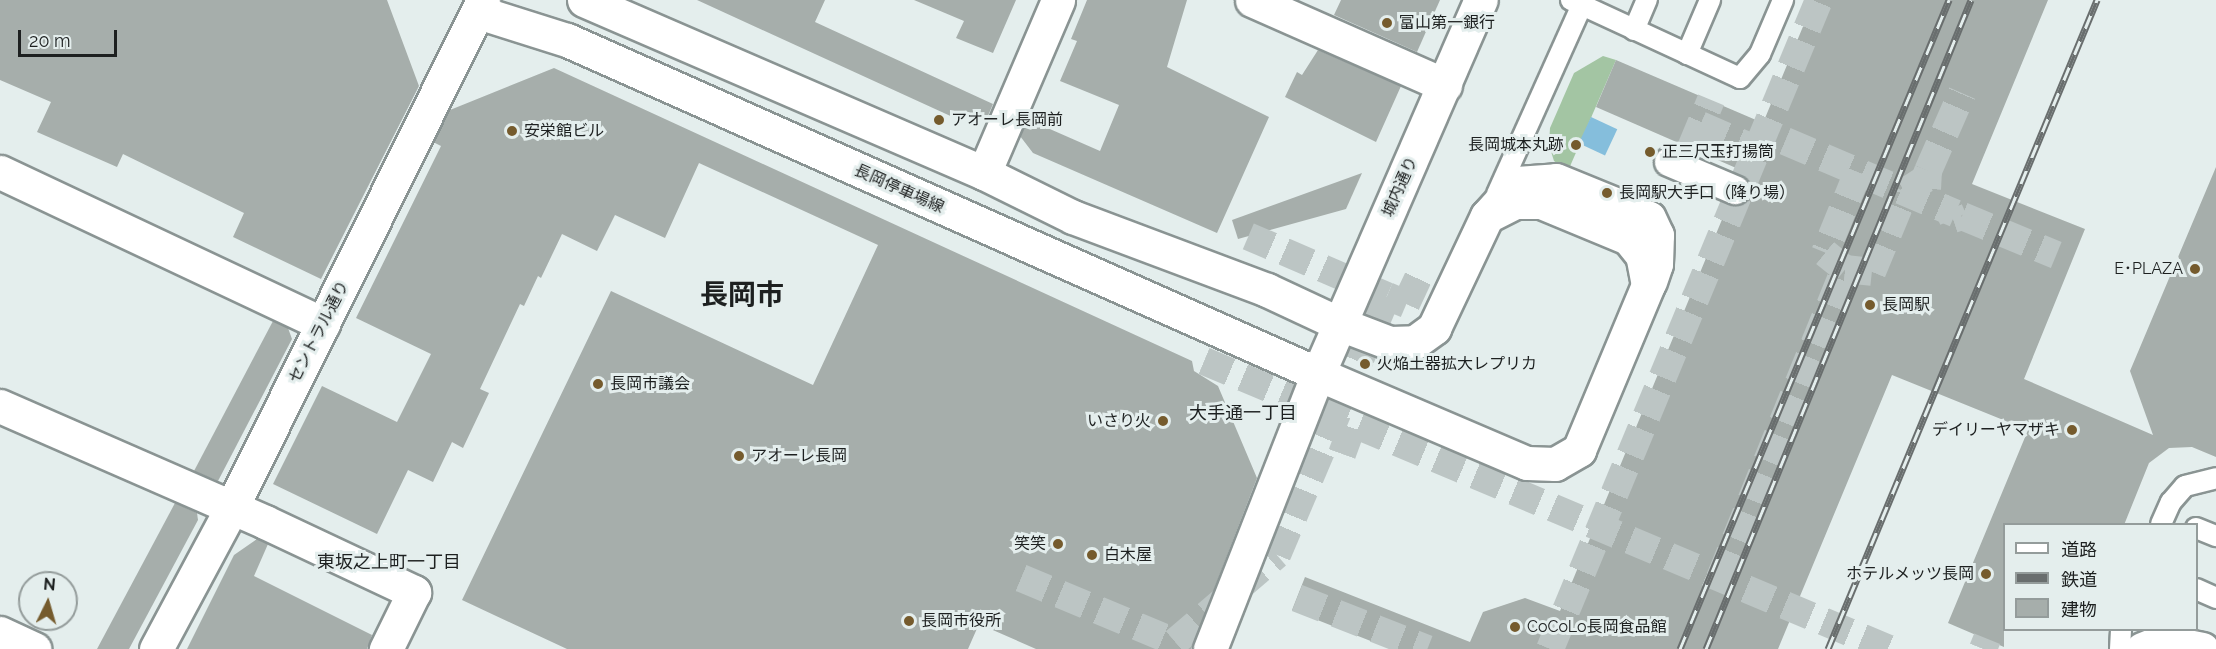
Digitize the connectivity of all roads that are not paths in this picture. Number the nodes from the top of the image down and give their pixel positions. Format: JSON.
{"nodes":[{"id":1,"x":584,"y":0,"type":"edge"},
{"id":2,"x":1058,"y":0,"type":"edge"},
{"id":3,"x":1252,"y":0,"type":"edge"},
{"id":4,"x":1481,"y":0,"type":"edge"},
{"id":5,"x":1647,"y":0,"type":"edge"},
{"id":6,"x":1710,"y":0,"type":"edge"},
{"id":7,"x":1783,"y":0,"type":"edge"},
{"id":8,"x":1578,"y":2,"type":"edge"},
{"id":9,"x":472,"y":4,"type":"edge"},
{"id":10,"x":1634,"y":30,"type":"junction"},
{"id":11,"x":1687,"y":54,"type":"junction"},
{"id":12,"x":1445,"y":85,"type":"junction"},
{"id":13,"x":1681,"y":159,"type":"dead end"},
{"id":14,"x":0,"y":172,"type":"edge"},
{"id":15,"x":984,"y":173,"type":"junction"},
{"id":16,"x":1735,"y":190,"type":"dead end"},
{"id":17,"x":1487,"y":216,"type":"junction"},
{"id":18,"x":323,"y":324,"type":"junction"},
{"id":19,"x":1340,"y":324,"type":"junction"},
{"id":20,"x":1318,"y":374,"type":"junction"},
{"id":21,"x":0,"y":406,"type":"edge"},
{"id":22,"x":2216,"y":478,"type":"edge"},
{"id":23,"x":231,"y":509,"type":"junction"},
{"id":24,"x":2162,"y":523,"type":"edge"},
{"id":25,"x":2198,"y":529,"type":"edge"},
{"id":26,"x":2216,"y":536,"type":"edge"},
{"id":27,"x":2198,"y":590,"type":"edge"},
{"id":28,"x":2216,"y":598,"type":"edge"},
{"id":29,"x":2121,"y":631,"type":"edge"},
{"id":30,"x":0,"y":633,"type":"edge"},
{"id":31,"x":34,"y":649,"type":"edge"},
{"id":32,"x":156,"y":649,"type":"edge"},
{"id":33,"x":386,"y":649,"type":"edge"},
{"id":34,"x":1210,"y":649,"type":"edge"},
{"id":35,"x":2120,"y":649,"type":"edge"},
{"id":36,"x":2142,"y":649,"type":"edge"},
{"id":37,"x":2202,"y":649,"type":"edge"}],
"edges":[{"from":1,"to":15,"type":"main road"},
{"from":2,"to":15,"type":"main road"},
{"from":3,"to":12,"type":"main road"},
{"from":4,"to":12,"type":"main road","name":"城内通り"},
{"from":5,"to":10,"type":"lane"},
{"from":6,"to":11,"type":"lane"},
{"from":7,"to":11,"type":"lane"},
{"from":8,"to":10,"type":"lane"},
{"from":8,"to":17,"type":"lane"},
{"from":9,"to":18,"type":"main road","name":"セントラル通り"},
{"from":9,"to":20,"type":"main road","name":"長岡停車場線"},
{"from":10,"to":11,"type":"lane"},
{"from":12,"to":19,"type":"main road","name":"城内通り"},
{"from":13,"to":16,"type":"street"},
{"from":14,"to":18,"type":"main road"},
{"from":15,"to":19,"type":"main road"},
{"from":17,"to":19,"type":"main road"},
{"from":17,"to":20,"type":"main road","name":"長岡停車場線"},
{"from":18,"to":23,"type":"main road","name":"セントラル通り"},
{"from":19,"to":20,"type":"main road","name":"城内通り"},
{"from":20,"to":34,"type":"main road","name":"城内通り"},
{"from":21,"to":23,"type":"main road"},
{"from":22,"to":24,"type":"lane"},
{"from":23,"to":32,"type":"main road","name":"セントラル通り"},
{"from":23,"to":33,"type":"main road"},
{"from":25,"to":26,"type":"lane"},
{"from":27,"to":28,"type":"lane"},
{"from":29,"to":35,"type":"lane"},
{"from":30,"to":31,"type":"main road"},
{"from":36,"to":37,"type":"main road"}]}
